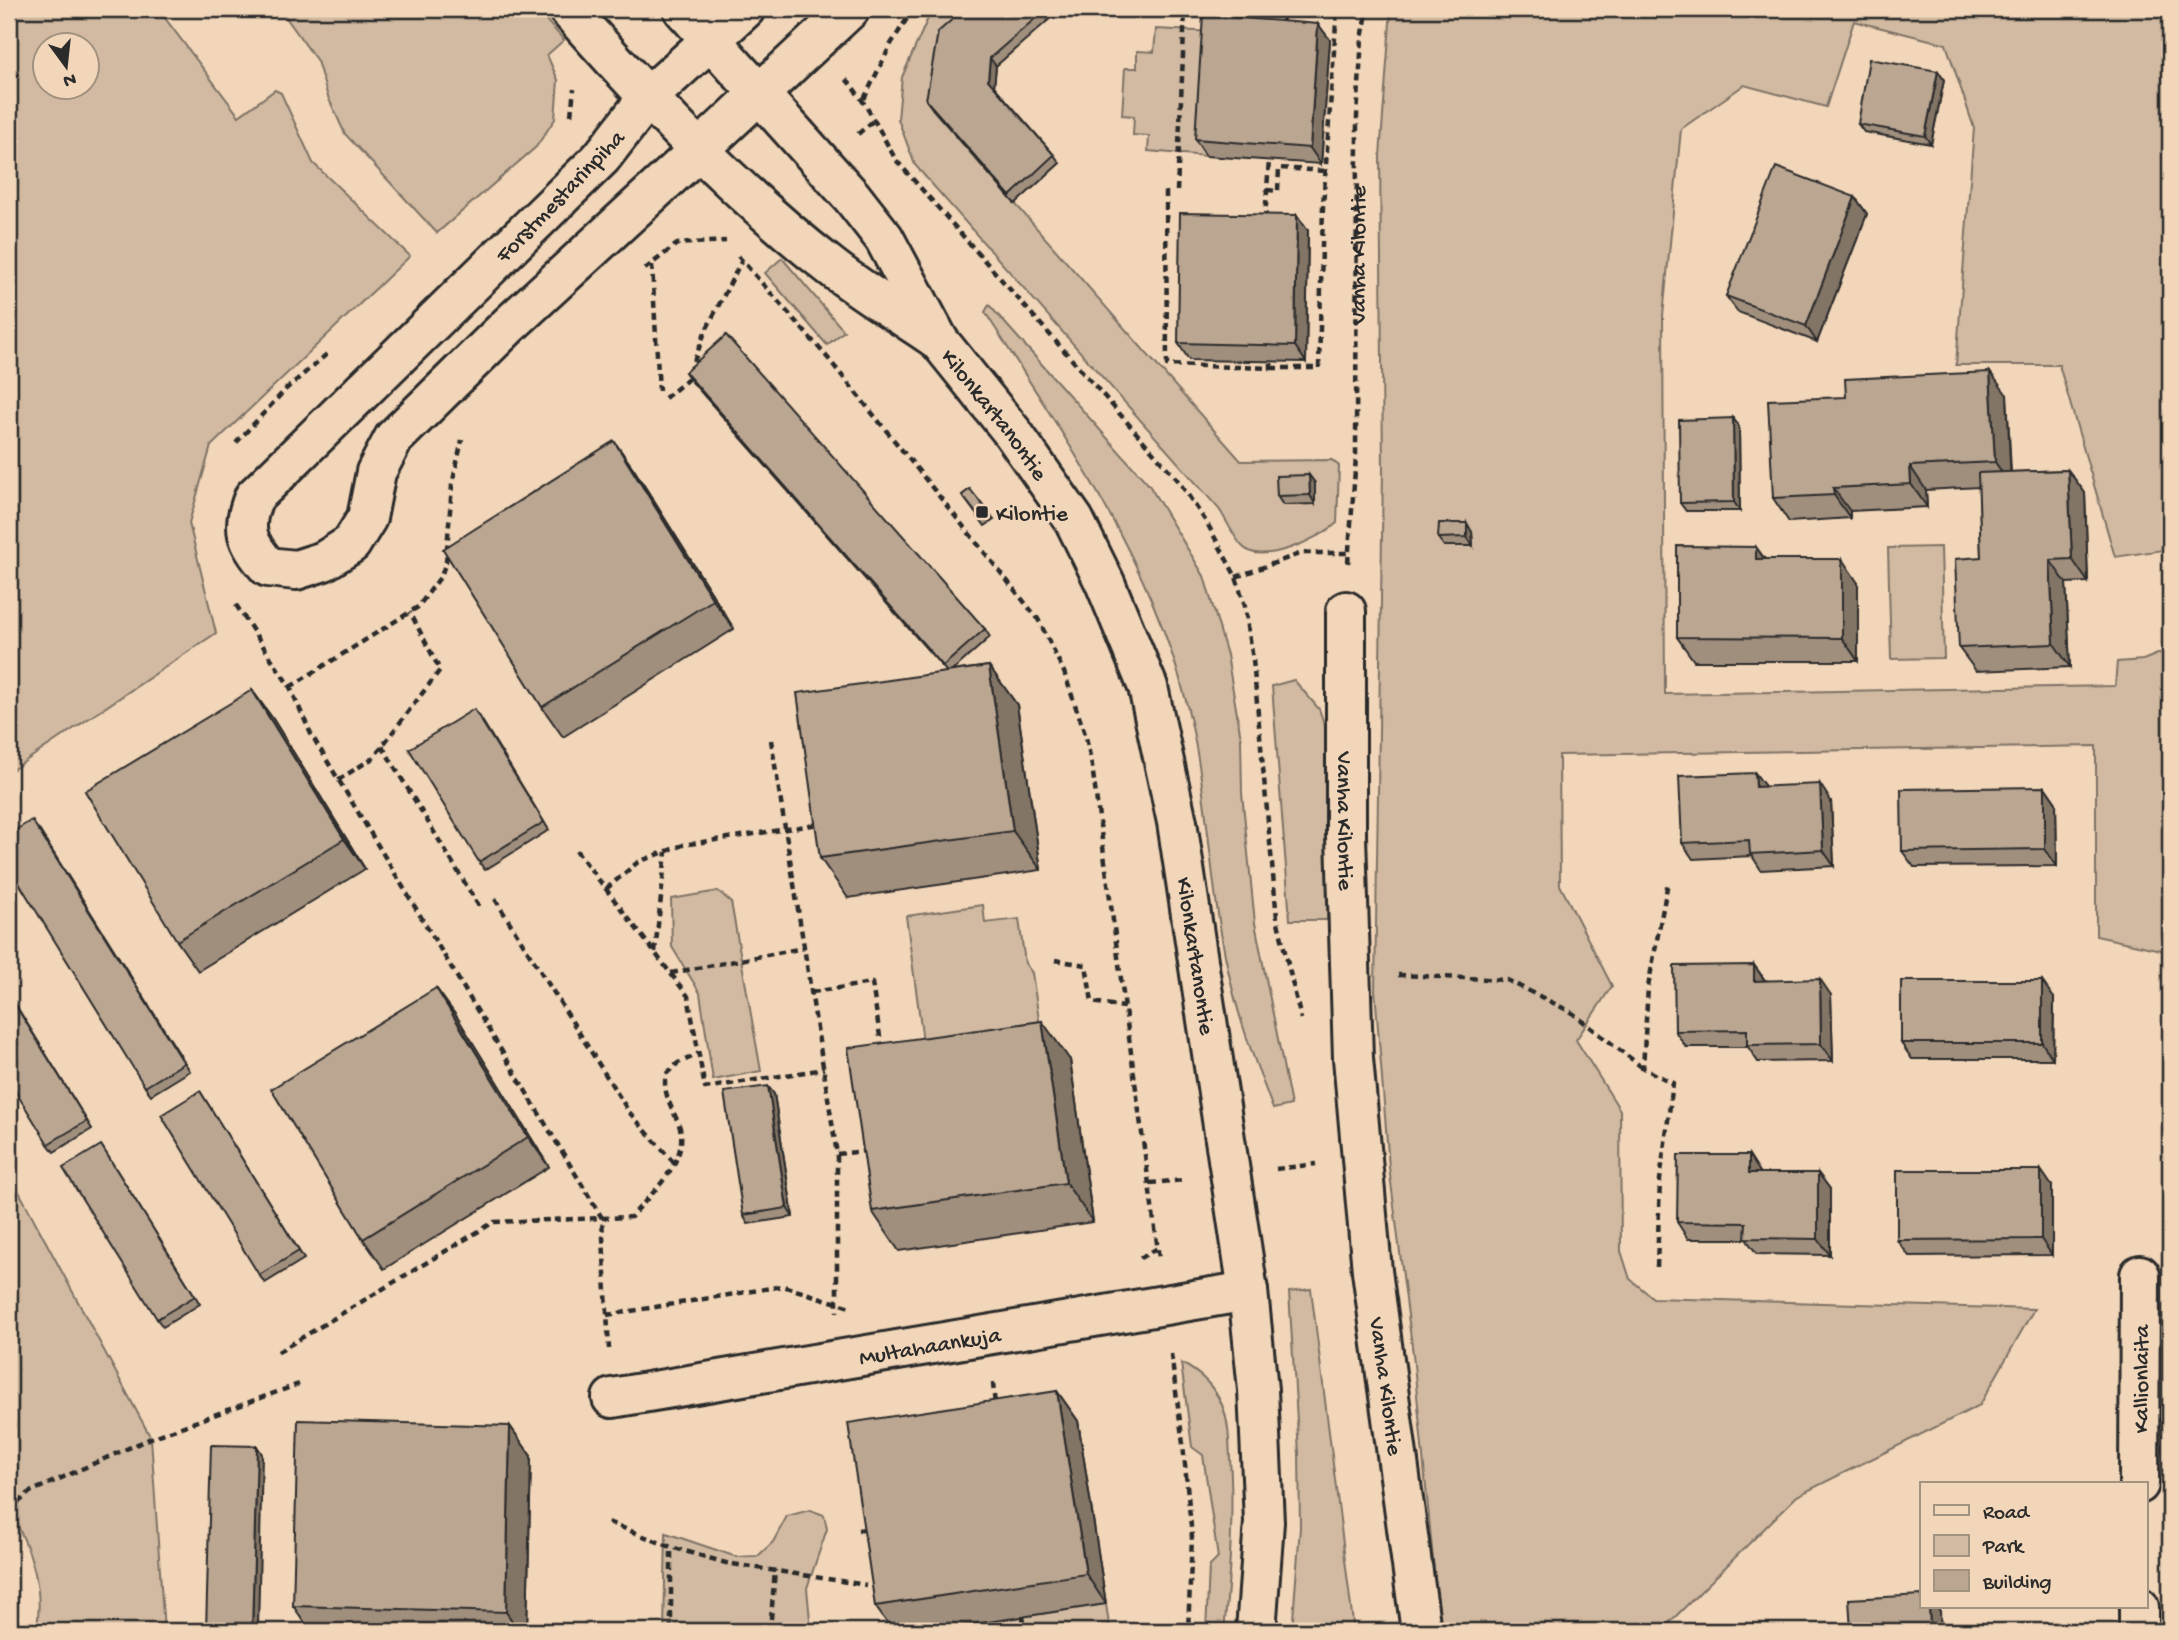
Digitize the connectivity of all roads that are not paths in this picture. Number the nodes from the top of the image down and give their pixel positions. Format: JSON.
{"nodes":[{"id":1,"x":568,"y":9,"type":"edge"},
{"id":2,"x":682,"y":9,"type":"edge"},
{"id":3,"x":745,"y":9,"type":"edge"},
{"id":4,"x":850,"y":9,"type":"edge"},
{"id":5,"x":710,"y":40,"type":"junction"},
{"id":6,"x":761,"y":93,"type":"junction"},
{"id":7,"x":649,"y":96,"type":"junction"},
{"id":8,"x":700,"y":149,"type":"junction"},
{"id":9,"x":466,"y":291,"type":"junction"},
{"id":10,"x":509,"y":325,"type":"junction"},
{"id":11,"x":939,"y":341,"type":"junction"},
{"id":12,"x":355,"y":400,"type":"junction"},
{"id":13,"x":394,"y":438,"type":"junction"},
{"id":14,"x":1346,"y":611,"type":"road end"},
{"id":15,"x":2140,"y":1275,"type":"dead end"},
{"id":16,"x":1248,"y":1291,"type":"junction"},
{"id":17,"x":612,"y":1398,"type":"road end"},
{"id":18,"x":2140,"y":1482,"type":"edge"},
{"id":19,"x":2139,"y":1608,"type":"edge"},
{"id":20,"x":1256,"y":1631,"type":"edge"},
{"id":21,"x":1421,"y":1631,"type":"edge"},
{"id":22,"x":2139,"y":1631,"type":"edge"}],
"edges":[{"from":1,"to":7,"type":"street","name":"Kilonkartanontie"},
{"from":2,"to":5,"type":"street","name":"Kilonkartanontie"},
{"from":3,"to":5,"type":"street"},
{"from":4,"to":6,"type":"street"},
{"from":5,"to":6,"type":"street","name":"Kilonkartanontie"},
{"from":5,"to":7,"type":"street"},
{"from":6,"to":8,"type":"street"},
{"from":6,"to":11,"type":"street","name":"Kilonkartanontie"},
{"from":7,"to":8,"type":"street","name":"Kilonkartanontie"},
{"from":7,"to":9,"type":"street","name":"Forstmestarinpiha"},
{"from":8,"to":10,"type":"street","name":"Forstmestarinpiha"},
{"from":8,"to":11,"type":"street","name":"Kilonkartanontie"},
{"from":9,"to":10,"type":"street"},
{"from":9,"to":12,"type":"street","name":"Forstmestarinpiha"},
{"from":10,"to":13,"type":"street","name":"Forstmestarinpiha"},
{"from":11,"to":16,"type":"street","name":"Kilonkartanontie"},
{"from":12,"to":13,"type":"street"},
{"from":12,"to":13,"type":"street","name":"Forstmestarinpiha"},
{"from":14,"to":21,"type":"street","name":"Vanha Kilontie"},
{"from":15,"to":18,"type":"street","name":"Kallionlaita"},
{"from":16,"to":17,"type":"street","name":"Multahaankuja"},
{"from":16,"to":20,"type":"street","name":"Kilonkartanontie"},
{"from":19,"to":22,"type":"street"}]}
